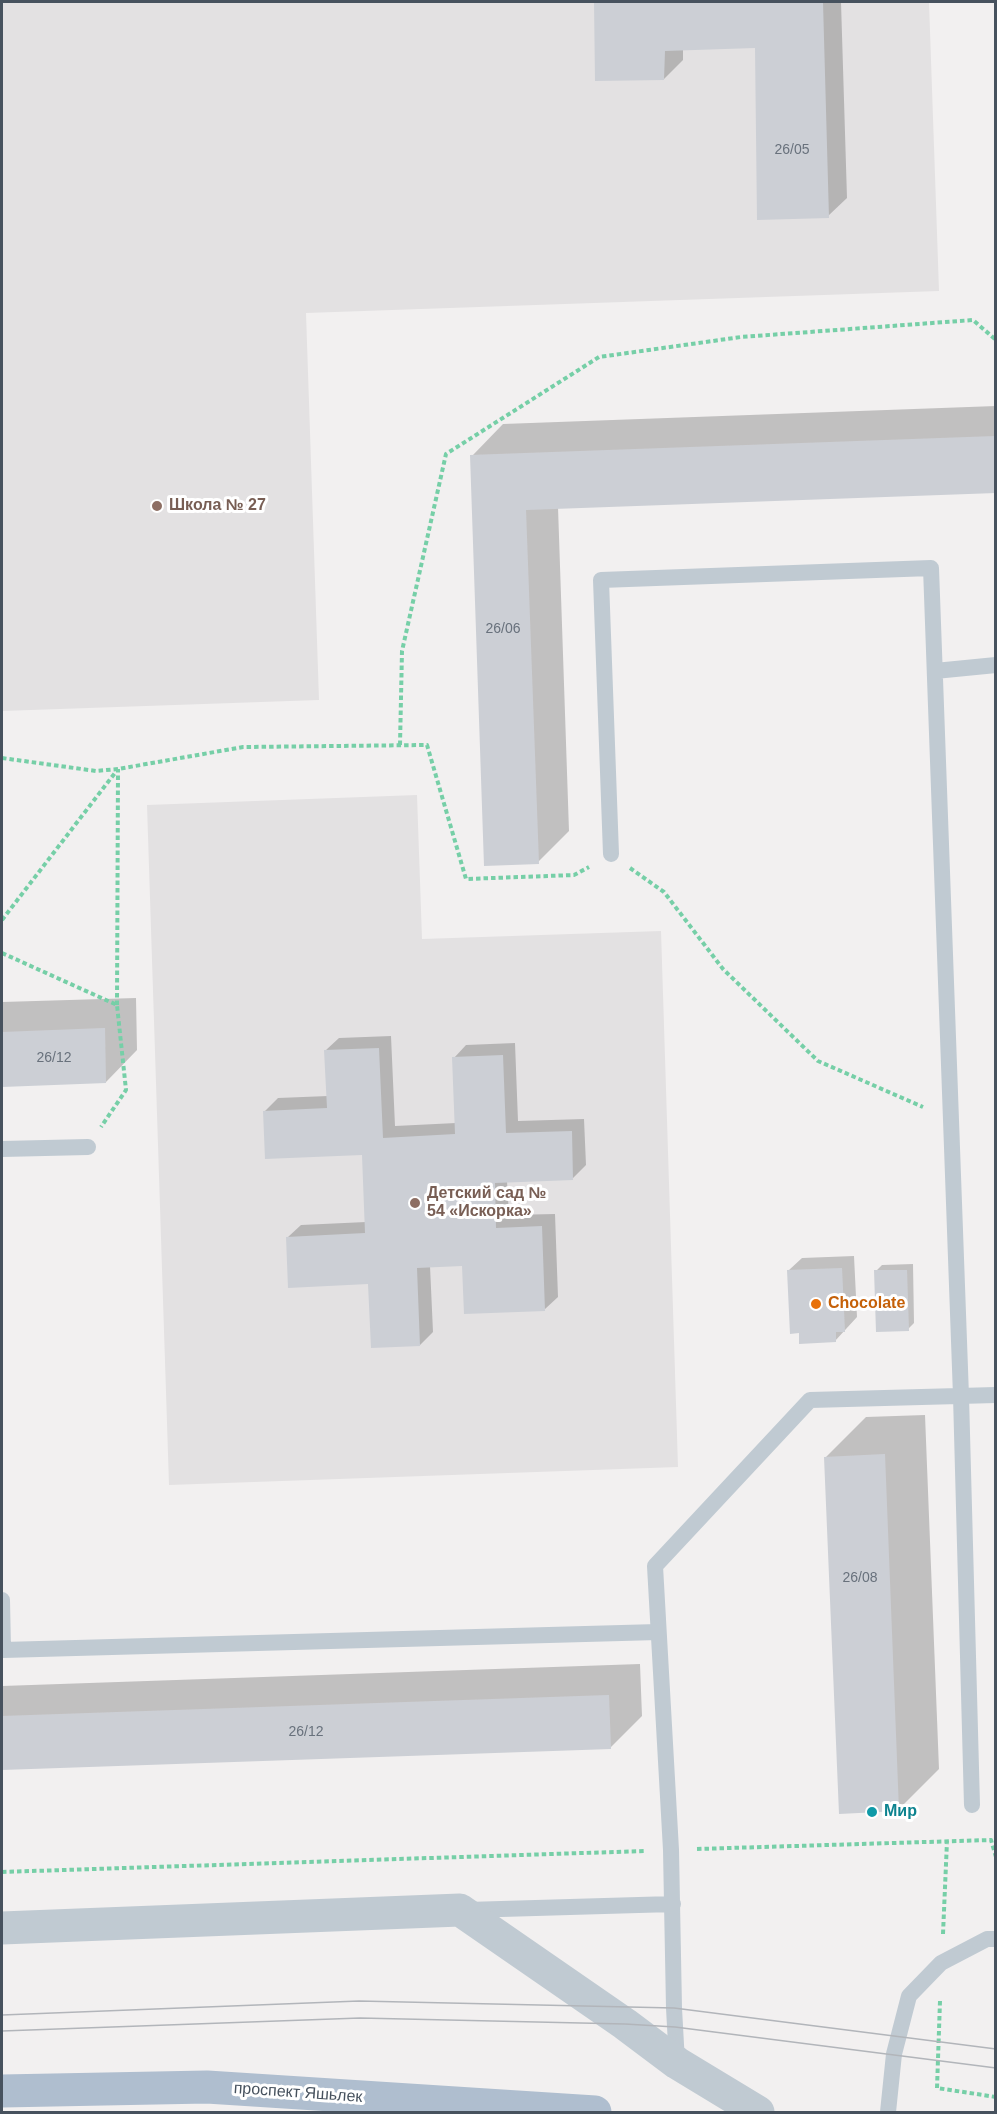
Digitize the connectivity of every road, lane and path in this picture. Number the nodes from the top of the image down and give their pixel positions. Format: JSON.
{"nodes":[{"id":1,"x":996,"y":340,"type":"edge"},
{"id":2,"x":996,"y":665,"type":"edge"},
{"id":3,"x":935,"y":671,"type":"junction"},
{"id":4,"x":400,"y":745,"type":"junction"},
{"id":5,"x":2,"y":758,"type":"edge"},
{"id":6,"x":118,"y":769,"type":"junction"},
{"id":7,"x":611,"y":854,"type":"junction"},
{"id":8,"x":2,"y":920,"type":"edge"},
{"id":9,"x":2,"y":952,"type":"edge"},
{"id":10,"x":117,"y":1005,"type":"junction"},
{"id":11,"x":951,"y":1119,"type":"junction"},
{"id":12,"x":88,"y":1147,"type":"joint"},
{"id":13,"x":2,"y":1149,"type":"edge"},
{"id":14,"x":996,"y":1395,"type":"edge"},
{"id":15,"x":961,"y":1396,"type":"junction"},
{"id":16,"x":2,"y":1600,"type":"edge"},
{"id":17,"x":658,"y":1632,"type":"junction"},
{"id":18,"x":972,"y":1805,"type":"dead end"},
{"id":19,"x":687,"y":1850,"type":"dead end"},
{"id":20,"x":645,"y":1851,"type":"dead end"},
{"id":21,"x":996,"y":1857,"type":"edge"},
{"id":22,"x":2,"y":1872,"type":"edge"},
{"id":23,"x":673,"y":1904,"type":"junction"},
{"id":24,"x":460,"y":1910,"type":"junction"},
{"id":25,"x":2,"y":1928,"type":"edge"},
{"id":26,"x":996,"y":1939,"type":"edge"},
{"id":27,"x":677,"y":2063,"type":"junction"},
{"id":28,"x":2,"y":2091,"type":"edge"},
{"id":29,"x":595,"y":2112,"type":"edge"},
{"id":30,"x":758,"y":2112,"type":"edge"},
{"id":31,"x":888,"y":2112,"type":"edge"}],
"edges":[{"from":1,"to":4,"type":"path"},
{"from":2,"to":3,"type":"lane"},
{"from":3,"to":7,"type":"lane"},
{"from":3,"to":11,"type":"lane"},
{"from":4,"to":6,"type":"path"},
{"from":4,"to":7,"type":"path"},
{"from":5,"to":6,"type":"path"},
{"from":6,"to":8,"type":"path"},
{"from":6,"to":10,"type":"path"},
{"from":7,"to":11,"type":"path"},
{"from":9,"to":10,"type":"path"},
{"from":10,"to":12,"type":"path"},
{"from":11,"to":15,"type":"lane"},
{"from":12,"to":13,"type":"lane"},
{"from":14,"to":15,"type":"lane"},
{"from":15,"to":17,"type":"lane"},
{"from":15,"to":18,"type":"lane"},
{"from":16,"to":17,"type":"lane"},
{"from":17,"to":23,"type":"lane"},
{"from":19,"to":21,"type":"path"},
{"from":20,"to":22,"type":"path"},
{"from":23,"to":24,"type":"lane"},
{"from":23,"to":27,"type":"lane"},
{"from":24,"to":25,"type":"street"},
{"from":24,"to":27,"type":"street"},
{"from":26,"to":31,"type":"lane"},
{"from":27,"to":30,"type":"street"},
{"from":28,"to":29,"type":"main road","name":"проспект Яшьлек"}]}
